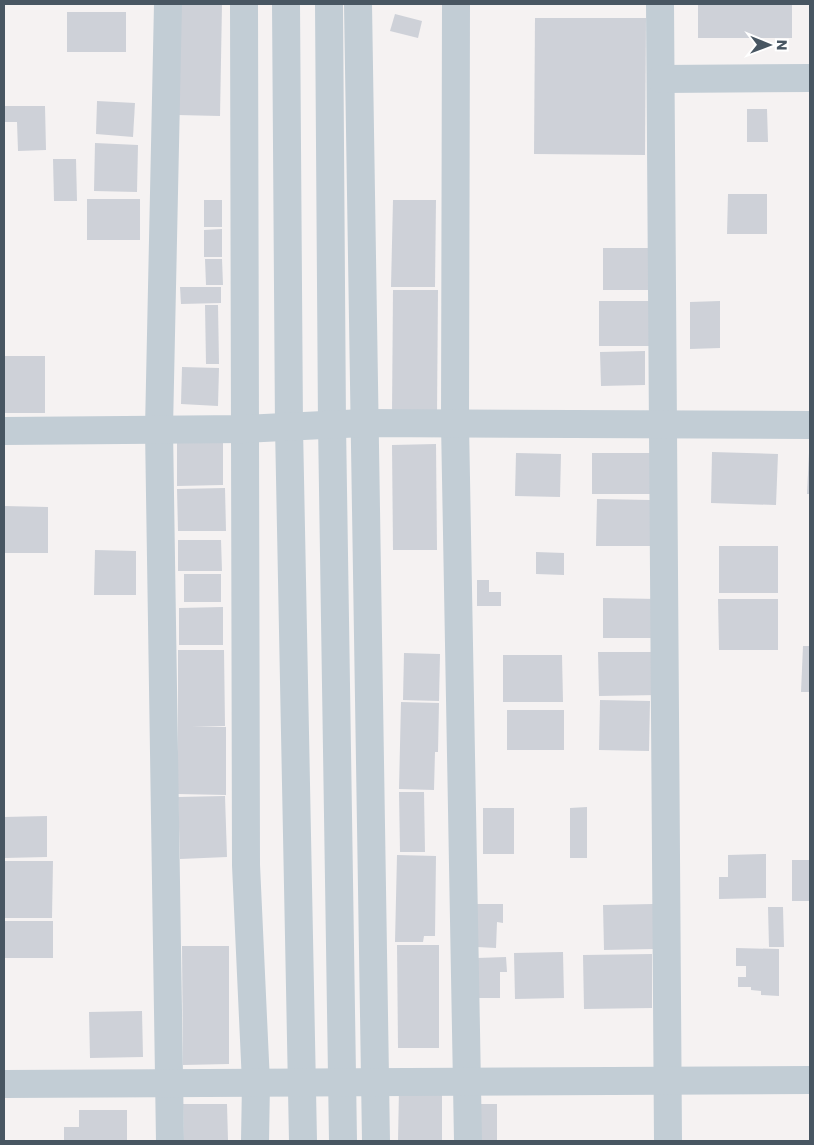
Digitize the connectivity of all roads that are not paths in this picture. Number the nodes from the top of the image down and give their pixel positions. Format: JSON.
{"nodes":[{"id":1,"x":168,"y":4,"type":"edge"},
{"id":2,"x":244,"y":4,"type":"edge"},
{"id":3,"x":286,"y":4,"type":"edge"},
{"id":4,"x":329,"y":4,"type":"edge"},
{"id":5,"x":358,"y":4,"type":"edge"},
{"id":6,"x":456,"y":4,"type":"edge"},
{"id":7,"x":660,"y":4,"type":"edge"},
{"id":8,"x":810,"y":78,"type":"edge"},
{"id":9,"x":661,"y":80,"type":"junction"},
{"id":10,"x":363,"y":423,"type":"junction"},
{"id":11,"x":455,"y":423,"type":"junction"},
{"id":12,"x":332,"y":424,"type":"junction"},
{"id":13,"x":663,"y":424,"type":"junction"},
{"id":14,"x":810,"y":425,"type":"edge"},
{"id":15,"x":289,"y":427,"type":"junction"},
{"id":16,"x":158,"y":429,"type":"junction"},
{"id":17,"x":245,"y":429,"type":"junction"},
{"id":18,"x":4,"y":430,"type":"edge"},
{"id":19,"x":810,"y":1080,"type":"edge"},
{"id":20,"x":668,"y":1081,"type":"junction"},
{"id":21,"x":303,"y":1082,"type":"junction"},
{"id":22,"x":343,"y":1082,"type":"junction"},
{"id":23,"x":375,"y":1082,"type":"junction"},
{"id":24,"x":468,"y":1082,"type":"junction"},
{"id":25,"x":169,"y":1083,"type":"junction"},
{"id":26,"x":256,"y":1083,"type":"junction"},
{"id":27,"x":4,"y":1084,"type":"edge"},
{"id":28,"x":170,"y":1141,"type":"edge"},
{"id":29,"x":255,"y":1141,"type":"edge"},
{"id":30,"x":303,"y":1141,"type":"edge"},
{"id":31,"x":343,"y":1141,"type":"edge"},
{"id":32,"x":376,"y":1141,"type":"edge"},
{"id":33,"x":468,"y":1141,"type":"edge"},
{"id":34,"x":668,"y":1141,"type":"edge"}],
"edges":[{"from":1,"to":16,"type":"street"},
{"from":2,"to":17,"type":"street"},
{"from":3,"to":15,"type":"street"},
{"from":4,"to":12,"type":"street"},
{"from":5,"to":10,"type":"street"},
{"from":6,"to":11,"type":"street"},
{"from":7,"to":9,"type":"street"},
{"from":8,"to":9,"type":"street"},
{"from":9,"to":13,"type":"street"},
{"from":10,"to":11,"type":"street"},
{"from":10,"to":12,"type":"street"},
{"from":10,"to":23,"type":"street"},
{"from":11,"to":13,"type":"street"},
{"from":11,"to":24,"type":"street"},
{"from":12,"to":15,"type":"street"},
{"from":12,"to":22,"type":"street"},
{"from":13,"to":14,"type":"street"},
{"from":13,"to":20,"type":"street"},
{"from":15,"to":17,"type":"street"},
{"from":15,"to":21,"type":"street"},
{"from":16,"to":17,"type":"street"},
{"from":16,"to":18,"type":"street"},
{"from":16,"to":25,"type":"street"},
{"from":17,"to":26,"type":"street"},
{"from":19,"to":20,"type":"street"},
{"from":20,"to":24,"type":"street"},
{"from":20,"to":34,"type":"street"},
{"from":21,"to":22,"type":"street"},
{"from":21,"to":26,"type":"street"},
{"from":21,"to":30,"type":"street"},
{"from":22,"to":23,"type":"street"},
{"from":22,"to":31,"type":"street"},
{"from":23,"to":24,"type":"street"},
{"from":23,"to":32,"type":"street"},
{"from":24,"to":33,"type":"street"},
{"from":25,"to":26,"type":"street"},
{"from":25,"to":27,"type":"street"},
{"from":25,"to":28,"type":"street"},
{"from":26,"to":29,"type":"street"}]}
